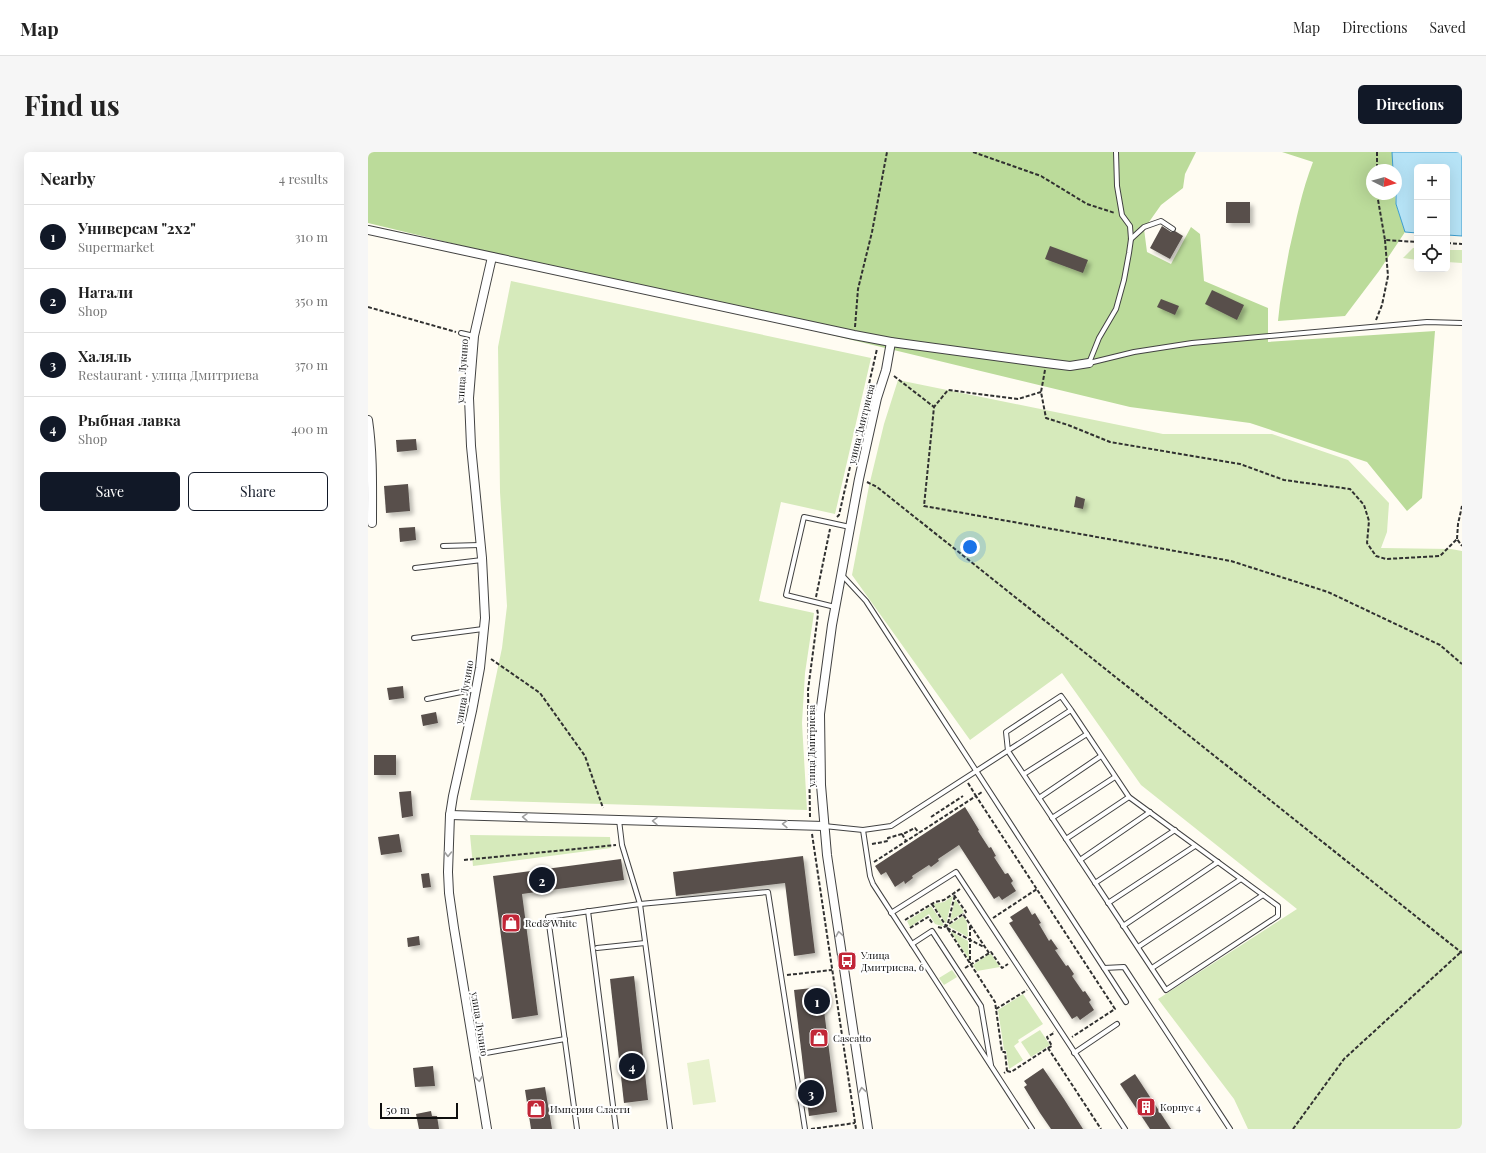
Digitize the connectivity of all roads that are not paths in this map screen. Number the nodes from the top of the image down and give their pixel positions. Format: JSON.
{"nodes":[{"id":1,"x":1116,"y":152,"type":"edge"},
{"id":2,"x":1173,"y":229,"type":"dead end"},
{"id":3,"x":368,"y":230,"type":"edge"},
{"id":4,"x":1131,"y":239,"type":"junction"},
{"id":5,"x":492,"y":257,"type":"junction"},
{"id":6,"x":1462,"y":323,"type":"edge"},
{"id":7,"x":460,"y":333,"type":"road end"},
{"id":8,"x":474,"y":336,"type":"junction"},
{"id":9,"x":891,"y":342,"type":"junction"},
{"id":10,"x":1089,"y":363,"type":"junction"},
{"id":11,"x":368,"y":420,"type":"edge"},
{"id":12,"x":372,"y":523,"type":"dead end"},
{"id":13,"x":850,"y":527,"type":"junction"},
{"id":14,"x":481,"y":545,"type":"junction"},
{"id":15,"x":443,"y":546,"type":"dead end"},
{"id":16,"x":482,"y":560,"type":"junction"},
{"id":17,"x":415,"y":568,"type":"dead end"},
{"id":18,"x":841,"y":574,"type":"junction"},
{"id":19,"x":835,"y":607,"type":"junction"},
{"id":20,"x":483,"y":629,"type":"junction"},
{"id":21,"x":414,"y":638,"type":"dead end"},
{"id":22,"x":476,"y":689,"type":"junction"},
{"id":23,"x":427,"y":700,"type":"dead end"},
{"id":24,"x":1071,"y":710,"type":"junction"},
{"id":25,"x":1087,"y":734,"type":"junction"},
{"id":26,"x":1008,"y":751,"type":"junction"},
{"id":27,"x":1102,"y":756,"type":"junction"},
{"id":28,"x":976,"y":771,"type":"junction"},
{"id":29,"x":1024,"y":774,"type":"junction"},
{"id":30,"x":1116,"y":777,"type":"junction"},
{"id":31,"x":1129,"y":797,"type":"junction"},
{"id":32,"x":1039,"y":798,"type":"junction"},
{"id":33,"x":1150,"y":812,"type":"junction"},
{"id":34,"x":450,"y":815,"type":"junction"},
{"id":35,"x":1052,"y":818,"type":"junction"},
{"id":36,"x":619,"y":820,"type":"junction"},
{"id":37,"x":824,"y":826,"type":"junction"},
{"id":38,"x":863,"y":830,"type":"junction"},
{"id":39,"x":1174,"y":830,"type":"junction"},
{"id":40,"x":1066,"y":839,"type":"junction"},
{"id":41,"x":1195,"y":846,"type":"junction"},
{"id":42,"x":1080,"y":860,"type":"junction"},
{"id":43,"x":1218,"y":862,"type":"junction"},
{"id":44,"x":1240,"y":879,"type":"junction"},
{"id":45,"x":1095,"y":883,"type":"junction"},
{"id":46,"x":1263,"y":895,"type":"junction"},
{"id":47,"x":1108,"y":903,"type":"junction"},
{"id":48,"x":640,"y":904,"type":"junction"},
{"id":49,"x":588,"y":911,"type":"junction"},
{"id":50,"x":891,"y":913,"type":"junction"},
{"id":51,"x":1123,"y":926,"type":"junction"},
{"id":52,"x":645,"y":943,"type":"junction"},
{"id":53,"x":912,"y":944,"type":"junction"},
{"id":54,"x":1138,"y":947,"type":"junction"},
{"id":55,"x":597,"y":948,"type":"dead end"},
{"id":56,"x":1104,"y":968,"type":"junction"},
{"id":57,"x":1152,"y":968,"type":"junction"},
{"id":58,"x":1126,"y":1002,"type":"dead end"},
{"id":59,"x":1117,"y":1024,"type":"dead end"},
{"id":60,"x":564,"y":1039,"type":"junction"},
{"id":61,"x":1074,"y":1053,"type":"junction"},
{"id":62,"x":475,"y":1055,"type":"junction"},
{"id":63,"x":991,"y":1066,"type":"junction"},
{"id":64,"x":487,"y":1129,"type":"edge"},
{"id":65,"x":576,"y":1129,"type":"edge"},
{"id":66,"x":616,"y":1129,"type":"edge"},
{"id":67,"x":670,"y":1129,"type":"edge"},
{"id":68,"x":805,"y":1129,"type":"edge"},
{"id":69,"x":868,"y":1129,"type":"edge"},
{"id":70,"x":1032,"y":1129,"type":"edge"},
{"id":71,"x":1124,"y":1129,"type":"edge"},
{"id":72,"x":1230,"y":1129,"type":"edge"}],
"edges":[{"from":1,"to":4,"type":"lane"},
{"from":2,"to":4,"type":"lane"},
{"from":3,"to":5,"type":"street"},
{"from":4,"to":10,"type":"lane"},
{"from":5,"to":8,"type":"street","name":"улица Лукино"},
{"from":5,"to":9,"type":"street"},
{"from":6,"to":10,"type":"lane"},
{"from":7,"to":8,"type":"lane"},
{"from":8,"to":14,"type":"street","name":"улица Лукино"},
{"from":9,"to":10,"type":"street"},
{"from":9,"to":13,"type":"street","name":"улица Дмитриева"},
{"from":11,"to":12,"type":"street"},
{"from":13,"to":18,"type":"street","name":"улица Дмитриева"},
{"from":13,"to":19,"type":"lane"},
{"from":14,"to":15,"type":"lane"},
{"from":14,"to":16,"type":"street","name":"улица Лукино"},
{"from":16,"to":17,"type":"lane"},
{"from":16,"to":20,"type":"street","name":"улица Лукино"},
{"from":18,"to":19,"type":"street","name":"улица Дмитриева"},
{"from":18,"to":28,"type":"lane"},
{"from":19,"to":37,"type":"street","name":"улица Дмитриева"},
{"from":20,"to":21,"type":"lane"},
{"from":20,"to":22,"type":"street","name":"улица Лукино"},
{"from":22,"to":23,"type":"lane"},
{"from":22,"to":34,"type":"street","name":"улица Лукино"},
{"from":24,"to":25,"type":"lane"},
{"from":24,"to":26,"type":"lane"},
{"from":24,"to":26,"type":"lane"},
{"from":25,"to":27,"type":"lane"},
{"from":25,"to":29,"type":"lane"},
{"from":26,"to":28,"type":"lane"},
{"from":26,"to":29,"type":"lane"},
{"from":27,"to":30,"type":"lane"},
{"from":27,"to":32,"type":"lane"},
{"from":28,"to":38,"type":"lane"},
{"from":28,"to":56,"type":"lane"},
{"from":29,"to":32,"type":"lane"},
{"from":30,"to":31,"type":"lane"},
{"from":30,"to":35,"type":"lane"},
{"from":31,"to":33,"type":"lane"},
{"from":31,"to":40,"type":"lane"},
{"from":32,"to":35,"type":"lane"},
{"from":33,"to":39,"type":"lane"},
{"from":33,"to":42,"type":"lane"},
{"from":36,"to":34,"type":"street","one_way":true},
{"from":34,"to":62,"type":"street","name":"улица Лукино","one_way":true},
{"from":35,"to":40,"type":"lane"},
{"from":37,"to":36,"type":"street","one_way":true},
{"from":36,"to":48,"type":"lane"},
{"from":37,"to":38,"type":"lane"},
{"from":69,"to":37,"type":"street","name":"улица Дмитриева","one_way":true},
{"from":38,"to":50,"type":"lane"},
{"from":39,"to":41,"type":"lane"},
{"from":39,"to":45,"type":"lane"},
{"from":40,"to":42,"type":"lane"},
{"from":41,"to":43,"type":"lane"},
{"from":41,"to":47,"type":"lane"},
{"from":42,"to":45,"type":"lane"},
{"from":43,"to":44,"type":"lane"},
{"from":43,"to":51,"type":"lane"},
{"from":44,"to":46,"type":"lane"},
{"from":44,"to":54,"type":"lane"},
{"from":45,"to":47,"type":"lane"},
{"from":46,"to":57,"type":"lane"},
{"from":46,"to":57,"type":"lane"},
{"from":47,"to":51,"type":"lane"},
{"from":48,"to":49,"type":"lane"},
{"from":48,"to":52,"type":"lane"},
{"from":48,"to":68,"type":"lane"},
{"from":49,"to":60,"type":"lane"},
{"from":49,"to":66,"type":"lane"},
{"from":50,"to":53,"type":"lane"},
{"from":50,"to":61,"type":"lane"},
{"from":51,"to":54,"type":"lane"},
{"from":52,"to":55,"type":"lane"},
{"from":52,"to":67,"type":"lane"},
{"from":53,"to":63,"type":"lane"},
{"from":53,"to":63,"type":"lane"},
{"from":54,"to":57,"type":"lane"},
{"from":56,"to":58,"type":"lane"},
{"from":56,"to":72,"type":"lane"},
{"from":59,"to":61,"type":"lane"},
{"from":60,"to":62,"type":"lane"},
{"from":60,"to":65,"type":"lane"},
{"from":61,"to":71,"type":"lane"},
{"from":62,"to":64,"type":"street","name":"улица Лукино","one_way":true},
{"from":63,"to":70,"type":"lane"}]}
